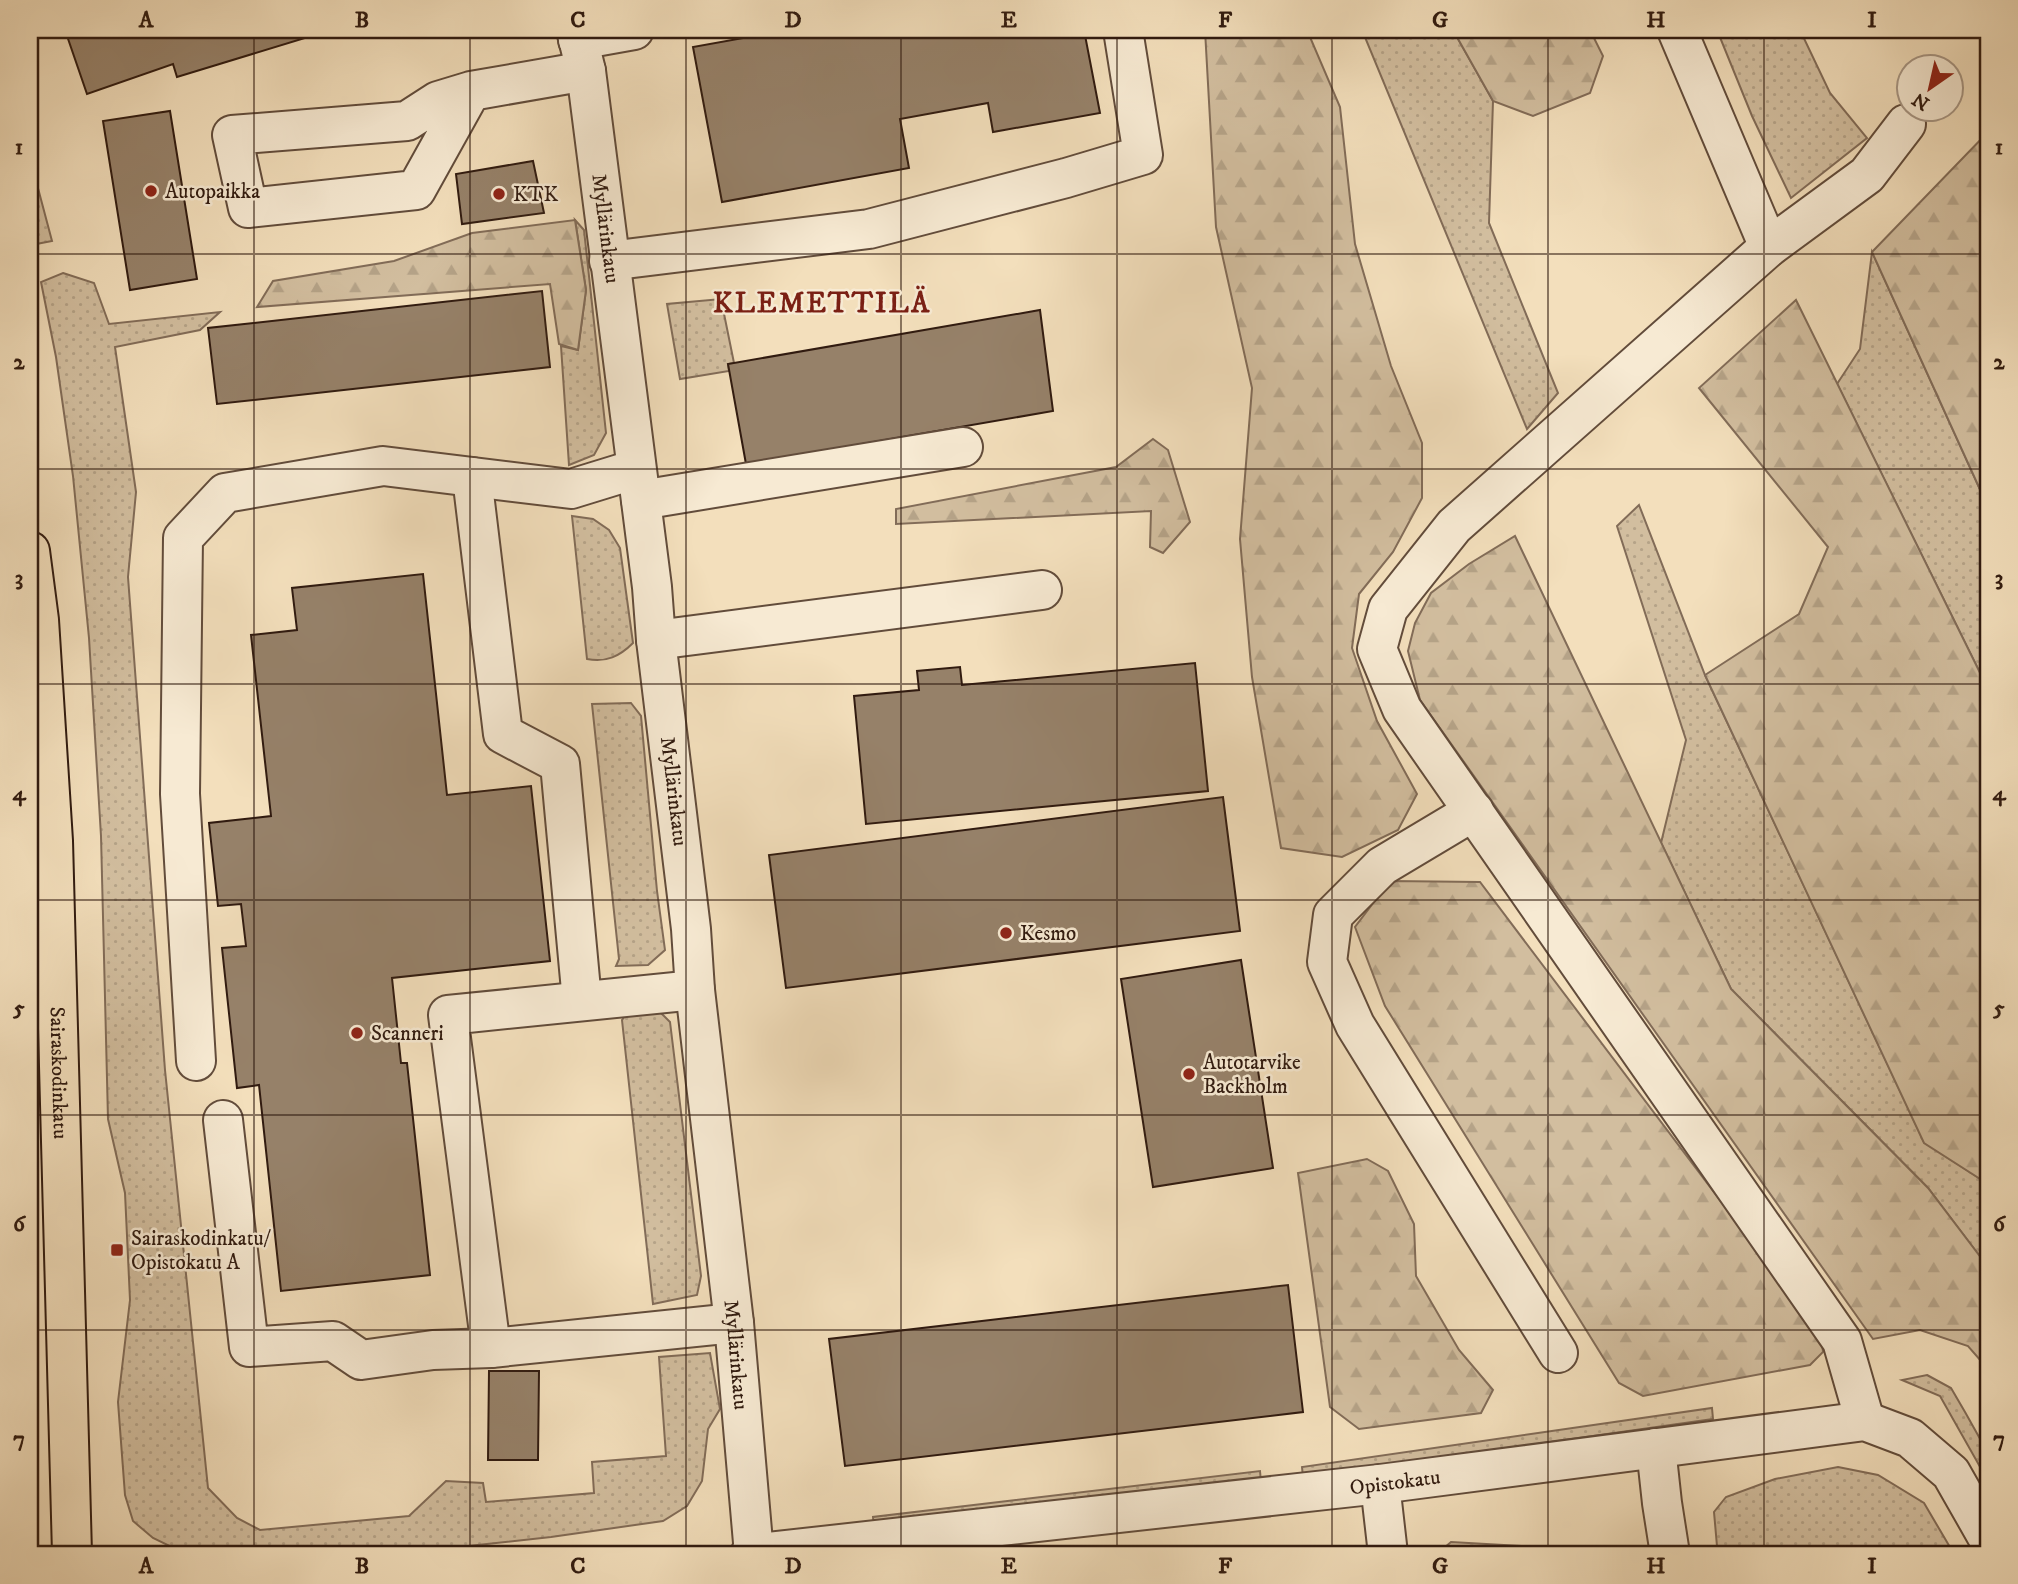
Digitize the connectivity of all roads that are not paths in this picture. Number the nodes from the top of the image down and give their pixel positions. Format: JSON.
{"nodes":[{"id":1,"x":634,"y":30,"type":"edge"},
{"id":2,"x":1123,"y":30,"type":"edge"},
{"id":3,"x":1677,"y":30,"type":"edge"},
{"id":4,"x":580,"y":47,"type":"edge"},
{"id":5,"x":471,"y":91,"type":"junction"},
{"id":6,"x":1906,"y":124,"type":"dead end"},
{"id":7,"x":1769,"y":247,"type":"junction"},
{"id":8,"x":609,"y":261,"type":"junction"},
{"id":9,"x":962,"y":447,"type":"dead end"},
{"id":10,"x":472,"y":477,"type":"junction"},
{"id":11,"x":639,"y":484,"type":"junction"},
{"id":12,"x":30,"y":551,"type":"edge"},
{"id":13,"x":1041,"y":590,"type":"dead end"},
{"id":14,"x":656,"y":640,"type":"junction"},
{"id":15,"x":1474,"y":811,"type":"junction"},
{"id":16,"x":695,"y":990,"type":"junction"},
{"id":17,"x":582,"y":1002,"type":"junction"},
{"id":18,"x":197,"y":1061,"type":"dead end"},
{"id":19,"x":223,"y":1120,"type":"dead end"},
{"id":20,"x":734,"y":1323,"type":"junction"},
{"id":21,"x":491,"y":1349,"type":"junction"},
{"id":22,"x":1558,"y":1353,"type":"dead end"},
{"id":23,"x":1866,"y":1420,"type":"junction"},
{"id":24,"x":1656,"y":1448,"type":"junction"},
{"id":25,"x":1380,"y":1484,"type":"junction"},
{"id":26,"x":1988,"y":1538,"type":"edge"},
{"id":27,"x":72,"y":1554,"type":"edge"},
{"id":28,"x":752,"y":1554,"type":"edge"},
{"id":29,"x":1388,"y":1554,"type":"edge"},
{"id":30,"x":1670,"y":1554,"type":"edge"}],
"edges":[{"from":1,"to":4,"type":"street"},
{"from":2,"to":8,"type":"street"},
{"from":3,"to":7,"type":"street"},
{"from":4,"to":5,"type":"street"},
{"from":4,"to":8,"type":"street","name":"Myllärinkatu"},
{"from":5,"to":5,"type":"street"},
{"from":6,"to":7,"type":"street"},
{"from":7,"to":15,"type":"street"},
{"from":8,"to":11,"type":"street","name":"Myllärinkatu"},
{"from":9,"to":11,"type":"street"},
{"from":10,"to":11,"type":"street"},
{"from":10,"to":17,"type":"street"},
{"from":10,"to":18,"type":"street"},
{"from":11,"to":14,"type":"street","name":"Myllärinkatu"},
{"from":12,"to":27,"type":"main road","name":"Sairaskodinkatu"},
{"from":13,"to":14,"type":"street"},
{"from":14,"to":16,"type":"street","name":"Myllärinkatu"},
{"from":15,"to":22,"type":"street"},
{"from":15,"to":23,"type":"street"},
{"from":16,"to":17,"type":"street"},
{"from":16,"to":20,"type":"street","name":"Myllärinkatu"},
{"from":17,"to":21,"type":"street"},
{"from":19,"to":21,"type":"street"},
{"from":20,"to":21,"type":"street"},
{"from":20,"to":28,"type":"street","name":"Myllärinkatu"},
{"from":23,"to":24,"type":"street","name":"Opistokatu"},
{"from":23,"to":26,"type":"street","name":"Opistokatu"},
{"from":24,"to":25,"type":"street","name":"Opistokatu"},
{"from":24,"to":30,"type":"street"},
{"from":25,"to":28,"type":"street","name":"Opistokatu"},
{"from":25,"to":29,"type":"street"}]}
